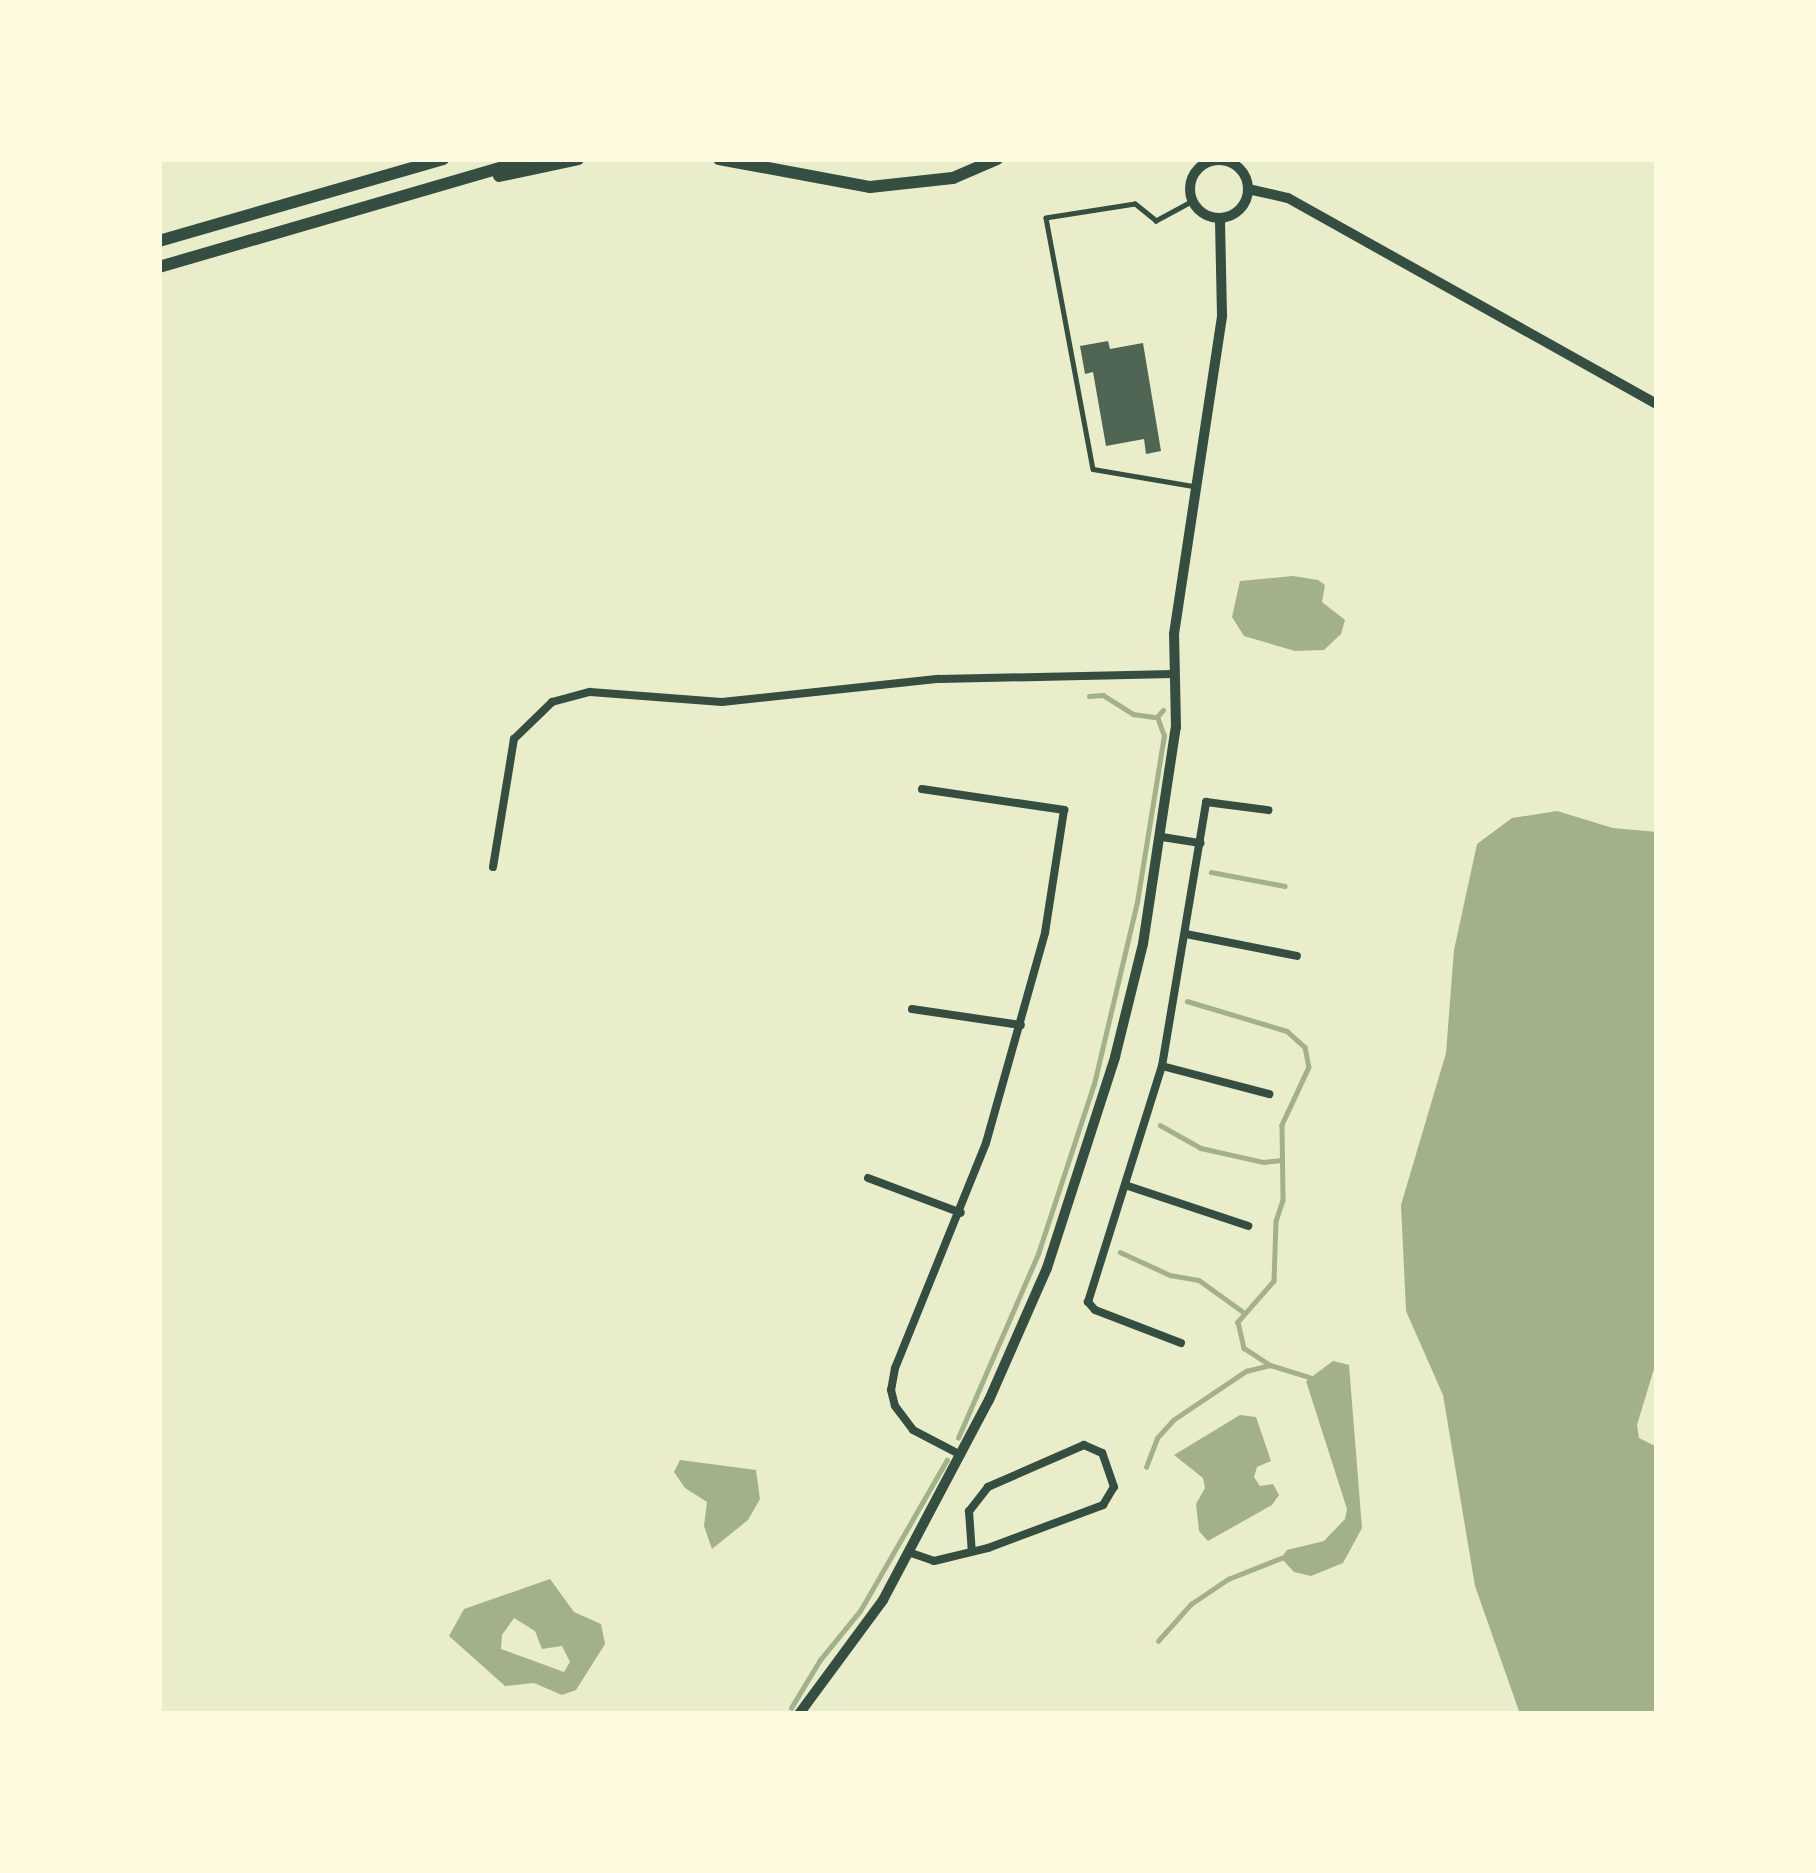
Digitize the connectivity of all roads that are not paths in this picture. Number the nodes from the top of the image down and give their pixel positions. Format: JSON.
{"nodes":[{"id":1,"x":443,"y":159,"type":"edge"},
{"id":2,"x":530,"y":159,"type":"edge"},
{"id":3,"x":578,"y":159,"type":"edge"},
{"id":4,"x":719,"y":159,"type":"edge"},
{"id":5,"x":997,"y":159,"type":"edge"},
{"id":6,"x":1204,"y":161,"type":"edge"},
{"id":7,"x":754,"y":163,"type":"edge"},
{"id":8,"x":1248,"y":189,"type":"junction"},
{"id":9,"x":404,"y":196,"type":"junction"},
{"id":10,"x":1193,"y":201,"type":"junction"},
{"id":11,"x":1220,"y":218,"type":"junction"},
{"id":12,"x":159,"y":241,"type":"edge"},
{"id":13,"x":159,"y":267,"type":"edge"},
{"id":14,"x":1657,"y":404,"type":"edge"},
{"id":15,"x":1196,"y":487,"type":"junction"},
{"id":16,"x":1173,"y":674,"type":"junction"},
{"id":17,"x":922,"y":789,"type":"dead end"},
{"id":18,"x":1268,"y":810,"type":"dead end"},
{"id":19,"x":1162,"y":837,"type":"junction"},
{"id":20,"x":1201,"y":843,"type":"junction"},
{"id":21,"x":493,"y":867,"type":"dead end"},
{"id":22,"x":1186,"y":934,"type":"junction"},
{"id":23,"x":1297,"y":956,"type":"dead end"},
{"id":24,"x":913,"y":1010,"type":"dead end"},
{"id":25,"x":1021,"y":1025,"type":"junction"},
{"id":26,"x":1162,"y":1066,"type":"junction"},
{"id":27,"x":1269,"y":1094,"type":"dead end"},
{"id":28,"x":868,"y":1178,"type":"dead end"},
{"id":29,"x":1125,"y":1185,"type":"junction"},
{"id":30,"x":961,"y":1213,"type":"junction"},
{"id":31,"x":1248,"y":1226,"type":"dead end"},
{"id":32,"x":1180,"y":1343,"type":"dead end"},
{"id":33,"x":962,"y":1456,"type":"junction"},
{"id":34,"x":972,"y":1550,"type":"junction"},
{"id":35,"x":911,"y":1553,"type":"junction"},
{"id":36,"x":799,"y":1714,"type":"edge"}],
"edges":[{"from":1,"to":12,"type":"main road"},
{"from":2,"to":9,"type":"main road"},
{"from":3,"to":9,"type":"main road"},
{"from":4,"to":7,"type":"main road"},
{"from":5,"to":7,"type":"main road"},
{"from":6,"to":8,"type":"street"},
{"from":6,"to":10,"type":"street"},
{"from":8,"to":11,"type":"street"},
{"from":8,"to":14,"type":"street"},
{"from":9,"to":13,"type":"main road"},
{"from":10,"to":11,"type":"street"},
{"from":10,"to":15,"type":"lane"},
{"from":11,"to":15,"type":"street"},
{"from":15,"to":16,"type":"street"},
{"from":16,"to":19,"type":"street"},
{"from":16,"to":21,"type":"street"},
{"from":17,"to":25,"type":"street"},
{"from":18,"to":20,"type":"street"},
{"from":19,"to":20,"type":"street"},
{"from":19,"to":33,"type":"street"},
{"from":20,"to":22,"type":"street"},
{"from":22,"to":23,"type":"street"},
{"from":22,"to":26,"type":"street"},
{"from":24,"to":25,"type":"street"},
{"from":25,"to":30,"type":"street"},
{"from":26,"to":27,"type":"street"},
{"from":26,"to":29,"type":"street"},
{"from":28,"to":30,"type":"street"},
{"from":29,"to":31,"type":"street"},
{"from":29,"to":32,"type":"street"},
{"from":30,"to":33,"type":"street"},
{"from":33,"to":35,"type":"street"},
{"from":34,"to":34,"type":"street"},
{"from":34,"to":35,"type":"street"},
{"from":35,"to":36,"type":"street"}]}
